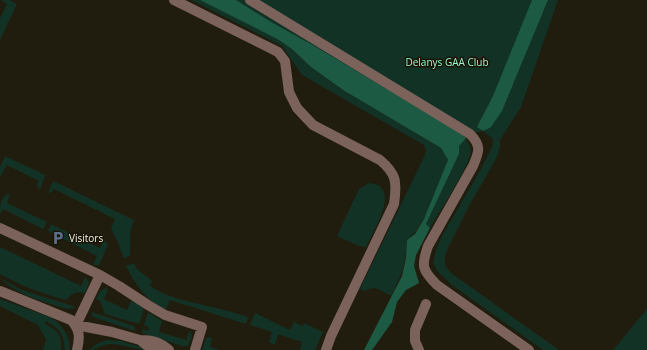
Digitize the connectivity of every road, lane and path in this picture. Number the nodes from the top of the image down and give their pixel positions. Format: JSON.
{"nodes":[{"id":1,"x":174,"y":0,"type":"edge"},
{"id":2,"x":250,"y":0,"type":"edge"},
{"id":3,"x":0,"y":228,"type":"edge"},
{"id":4,"x":100,"y":275,"type":"junction"},
{"id":5,"x":0,"y":291,"type":"edge"},
{"id":6,"x":426,"y":304,"type":"dead end"},
{"id":7,"x":76,"y":325,"type":"junction"},
{"id":8,"x":140,"y":340,"type":"junction"},
{"id":9,"x":77,"y":350,"type":"edge"},
{"id":10,"x":160,"y":350,"type":"edge"},
{"id":11,"x":169,"y":350,"type":"edge"},
{"id":12,"x":194,"y":350,"type":"edge"},
{"id":13,"x":326,"y":350,"type":"edge"},
{"id":14,"x":419,"y":350,"type":"edge"},
{"id":15,"x":529,"y":350,"type":"edge"}],
"edges":[{"from":1,"to":13,"type":"lane"},
{"from":2,"to":15,"type":"lane"},
{"from":3,"to":4,"type":"lane"},
{"from":4,"to":7,"type":"lane"},
{"from":4,"to":12,"type":"lane"},
{"from":5,"to":7,"type":"lane"},
{"from":6,"to":14,"type":"lane"},
{"from":7,"to":8,"type":"lane"},
{"from":7,"to":9,"type":"lane"},
{"from":8,"to":10,"type":"lane"},
{"from":8,"to":11,"type":"lane"}]}
